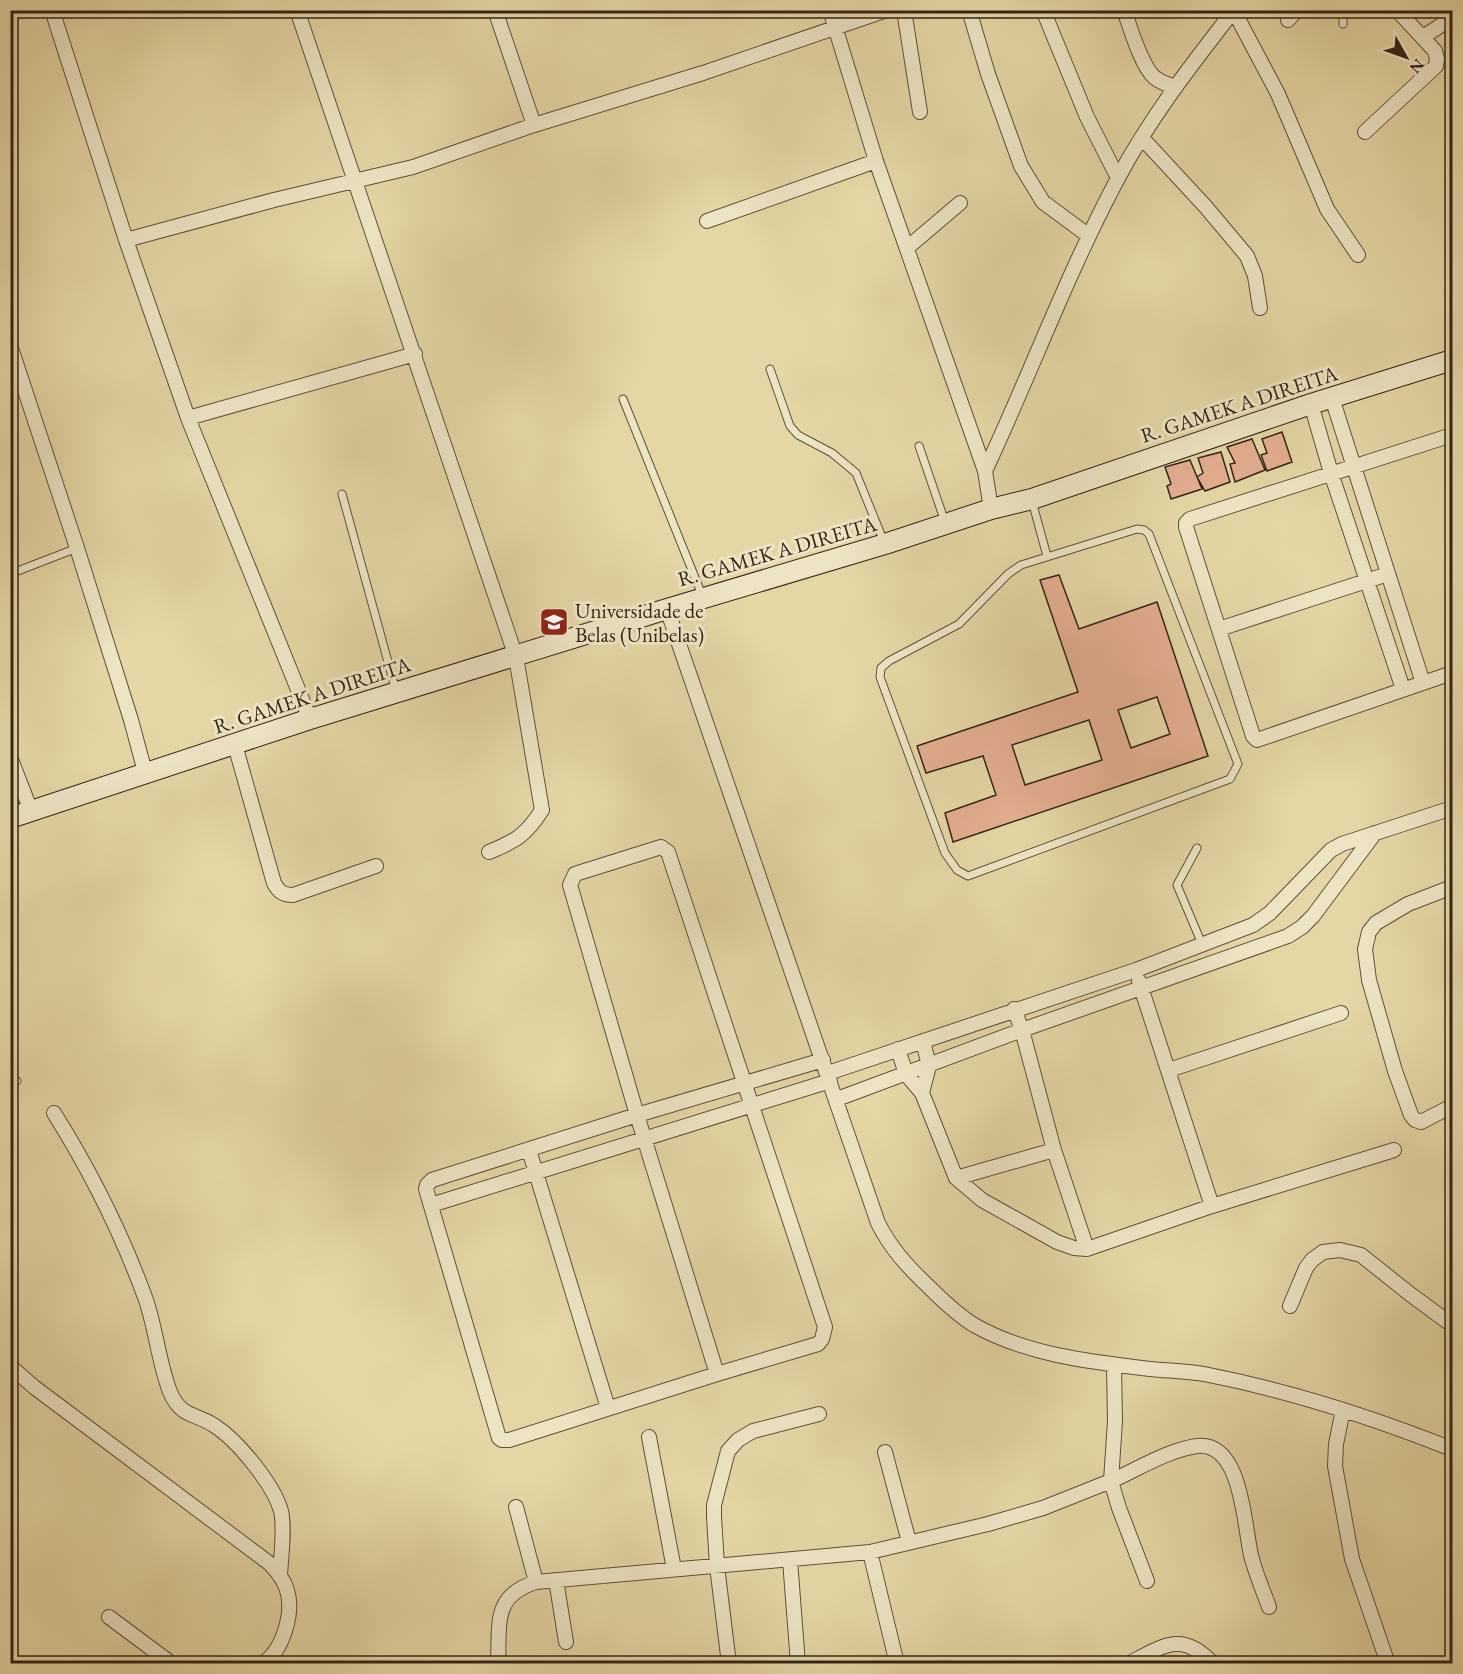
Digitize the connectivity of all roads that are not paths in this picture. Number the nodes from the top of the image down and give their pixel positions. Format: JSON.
{"nodes":[{"id":1,"x":52,"y":10,"type":"edge"},
{"id":2,"x":297,"y":10,"type":"edge"},
{"id":3,"x":495,"y":10,"type":"edge"},
{"id":4,"x":830,"y":10,"type":"edge"},
{"id":5,"x":887,"y":10,"type":"edge"},
{"id":6,"x":904,"y":10,"type":"edge"},
{"id":7,"x":969,"y":10,"type":"edge"},
{"id":8,"x":1043,"y":10,"type":"edge"},
{"id":9,"x":1124,"y":10,"type":"edge"},
{"id":10,"x":1343,"y":10,"type":"edge"},
{"id":11,"x":1397,"y":10,"type":"edge"},
{"id":12,"x":1234,"y":11,"type":"edge"},
{"id":13,"x":1452,"y":18,"type":"edge"},
{"id":14,"x":1343,"y":24,"type":"dead end"},
{"id":15,"x":835,"y":27,"type":"junction"},
{"id":16,"x":1423,"y":37,"type":"junction"},
{"id":17,"x":1176,"y":87,"type":"junction"},
{"id":18,"x":920,"y":112,"type":"dead end"},
{"id":19,"x":534,"y":126,"type":"junction"},
{"id":20,"x":1365,"y":132,"type":"dead end"},
{"id":21,"x":1142,"y":138,"type":"junction"},
{"id":22,"x":876,"y":161,"type":"junction"},
{"id":23,"x":1118,"y":178,"type":"junction"},
{"id":24,"x":355,"y":182,"type":"junction"},
{"id":25,"x":960,"y":203,"type":"dead end"},
{"id":26,"x":707,"y":221,"type":"dead end"},
{"id":27,"x":1089,"y":236,"type":"junction"},
{"id":28,"x":126,"y":240,"type":"junction"},
{"id":29,"x":907,"y":248,"type":"junction"},
{"id":30,"x":1358,"y":255,"type":"dead end"},
{"id":31,"x":1260,"y":308,"type":"dead end"},
{"id":32,"x":10,"y":345,"type":"edge"},
{"id":33,"x":415,"y":354,"type":"junction"},
{"id":34,"x":1452,"y":360,"type":"edge"},
{"id":35,"x":770,"y":369,"type":"dead end"},
{"id":36,"x":1332,"y":398,"type":"junction"},
{"id":37,"x":622,"y":399,"type":"dead end"},
{"id":38,"x":1311,"y":404,"type":"junction"},
{"id":39,"x":188,"y":418,"type":"junction"},
{"id":40,"x":1452,"y":435,"type":"edge"},
{"id":41,"x":919,"y":446,"type":"dead end"},
{"id":42,"x":1354,"y":467,"type":"junction"},
{"id":43,"x":985,"y":471,"type":"junction"},
{"id":44,"x":1331,"y":474,"type":"junction"},
{"id":45,"x":342,"y":494,"type":"dead end"},
{"id":46,"x":1032,"y":499,"type":"junction"},
{"id":47,"x":992,"y":509,"type":"junction"},
{"id":48,"x":946,"y":524,"type":"junction"},
{"id":49,"x":885,"y":544,"type":"junction"},
{"id":50,"x":77,"y":548,"type":"junction"},
{"id":51,"x":1047,"y":556,"type":"junction"},
{"id":52,"x":10,"y":574,"type":"edge"},
{"id":53,"x":1388,"y":574,"type":"junction"},
{"id":54,"x":1367,"y":581,"type":"junction"},
{"id":55,"x":703,"y":598,"type":"junction"},
{"id":56,"x":667,"y":609,"type":"junction"},
{"id":57,"x":1220,"y":628,"type":"junction"},
{"id":58,"x":516,"y":657,"type":"junction"},
{"id":59,"x":1452,"y":673,"type":"edge"},
{"id":60,"x":1423,"y":683,"type":"junction"},
{"id":61,"x":1403,"y":689,"type":"junction"},
{"id":62,"x":397,"y":693,"type":"junction"},
{"id":63,"x":310,"y":719,"type":"junction"},
{"id":64,"x":235,"y":744,"type":"junction"},
{"id":65,"x":10,"y":757,"type":"edge"},
{"id":66,"x":146,"y":772,"type":"junction"},
{"id":67,"x":1452,"y":808,"type":"edge"},
{"id":68,"x":31,"y":811,"type":"junction"},
{"id":69,"x":10,"y":818,"type":"edge"},
{"id":70,"x":1375,"y":833,"type":"junction"},
{"id":71,"x":1197,"y":848,"type":"dead end"},
{"id":72,"x":489,"y":852,"type":"dead end"},
{"id":73,"x":376,"y":866,"type":"dead end"},
{"id":74,"x":1452,"y":887,"type":"edge"},
{"id":75,"x":1202,"y":944,"type":"junction"},
{"id":76,"x":1136,"y":970,"type":"junction"},
{"id":77,"x":1142,"y":989,"type":"junction"},
{"id":78,"x":1014,"y":1009,"type":"junction"},
{"id":79,"x":1341,"y":1012,"type":"dead end"},
{"id":80,"x":1022,"y":1030,"type":"junction"},
{"id":81,"x":923,"y":1041,"type":"junction"},
{"id":82,"x":898,"y":1049,"type":"junction"},
{"id":83,"x":929,"y":1066,"type":"junction"},
{"id":84,"x":1169,"y":1070,"type":"junction"},
{"id":85,"x":827,"y":1071,"type":"junction"},
{"id":86,"x":906,"y":1074,"type":"junction"},
{"id":87,"x":743,"y":1085,"type":"junction"},
{"id":88,"x":922,"y":1093,"type":"junction"},
{"id":89,"x":837,"y":1099,"type":"junction"},
{"id":90,"x":1452,"y":1106,"type":"edge"},
{"id":91,"x":751,"y":1107,"type":"junction"},
{"id":92,"x":54,"y":1113,"type":"dead end"},
{"id":93,"x":637,"y":1115,"type":"junction"},
{"id":94,"x":644,"y":1140,"type":"junction"},
{"id":95,"x":529,"y":1149,"type":"junction"},
{"id":96,"x":1054,"y":1150,"type":"junction"},
{"id":97,"x":1394,"y":1150,"type":"dead end"},
{"id":98,"x":536,"y":1173,"type":"junction"},
{"id":99,"x":956,"y":1178,"type":"junction"},
{"id":100,"x":431,"y":1205,"type":"junction"},
{"id":101,"x":1212,"y":1206,"type":"junction"},
{"id":102,"x":1088,"y":1250,"type":"junction"},
{"id":103,"x":1290,"y":1306,"type":"dead end"},
{"id":104,"x":1452,"y":1325,"type":"edge"},
{"id":105,"x":1114,"y":1365,"type":"junction"},
{"id":106,"x":10,"y":1366,"type":"edge"},
{"id":107,"x":717,"y":1374,"type":"junction"},
{"id":108,"x":608,"y":1408,"type":"junction"},
{"id":109,"x":1343,"y":1410,"type":"junction"},
{"id":110,"x":819,"y":1414,"type":"dead end"},
{"id":111,"x":649,"y":1437,"type":"dead end"},
{"id":112,"x":1452,"y":1449,"type":"edge"},
{"id":113,"x":885,"y":1452,"type":"dead end"},
{"id":114,"x":1111,"y":1481,"type":"junction"},
{"id":115,"x":516,"y":1507,"type":"dead end"},
{"id":116,"x":909,"y":1542,"type":"junction"},
{"id":117,"x":870,"y":1552,"type":"junction"},
{"id":118,"x":790,"y":1560,"type":"junction"},
{"id":119,"x":717,"y":1566,"type":"junction"},
{"id":120,"x":674,"y":1569,"type":"junction"},
{"id":121,"x":280,"y":1575,"type":"junction"},
{"id":122,"x":556,"y":1580,"type":"junction"},
{"id":123,"x":1147,"y":1581,"type":"dead end"},
{"id":124,"x":536,"y":1582,"type":"junction"},
{"id":125,"x":1269,"y":1607,"type":"dead end"},
{"id":126,"x":109,"y":1617,"type":"dead end"},
{"id":127,"x":566,"y":1642,"type":"dead end"},
{"id":128,"x":172,"y":1664,"type":"edge"},
{"id":129,"x":262,"y":1664,"type":"edge"},
{"id":130,"x":498,"y":1664,"type":"edge"},
{"id":131,"x":729,"y":1664,"type":"edge"},
{"id":132,"x":798,"y":1664,"type":"edge"},
{"id":133,"x":897,"y":1664,"type":"edge"},
{"id":134,"x":1128,"y":1664,"type":"edge"},
{"id":135,"x":1213,"y":1664,"type":"edge"},
{"id":136,"x":1388,"y":1664,"type":"edge"}],
"edges":[{"from":1,"to":28,"type":"street"},
{"from":2,"to":24,"type":"street"},
{"from":3,"to":19,"type":"street"},
{"from":4,"to":15,"type":"street"},
{"from":5,"to":15,"type":"street"},
{"from":6,"to":18,"type":"street"},
{"from":7,"to":27,"type":"street"},
{"from":8,"to":23,"type":"street"},
{"from":9,"to":17,"type":"street"},
{"from":10,"to":14,"type":"lane"},
{"from":11,"to":16,"type":"street"},
{"from":12,"to":17,"type":"street"},
{"from":12,"to":30,"type":"street"},
{"from":13,"to":16,"type":"street"},
{"from":15,"to":19,"type":"street"},
{"from":15,"to":22,"type":"street"},
{"from":16,"to":20,"type":"street"},
{"from":17,"to":21,"type":"street"},
{"from":19,"to":24,"type":"street"},
{"from":21,"to":23,"type":"street"},
{"from":21,"to":31,"type":"street"},
{"from":22,"to":26,"type":"street"},
{"from":22,"to":29,"type":"street"},
{"from":23,"to":27,"type":"street"},
{"from":24,"to":28,"type":"street"},
{"from":24,"to":33,"type":"street"},
{"from":25,"to":29,"type":"street"},
{"from":27,"to":43,"type":"street"},
{"from":28,"to":39,"type":"street"},
{"from":29,"to":43,"type":"street"},
{"from":32,"to":50,"type":"street"},
{"from":33,"to":39,"type":"street"},
{"from":33,"to":58,"type":"street"},
{"from":34,"to":36,"type":"main road","name":"R. GAMEK A DIREITA"},
{"from":35,"to":49,"type":"lane"},
{"from":36,"to":38,"type":"main road","name":"R. GAMEK A DIREITA"},
{"from":36,"to":42,"type":"street"},
{"from":37,"to":55,"type":"lane"},
{"from":38,"to":44,"type":"street"},
{"from":38,"to":46,"type":"main road","name":"R. GAMEK A DIREITA"},
{"from":39,"to":63,"type":"street"},
{"from":40,"to":42,"type":"street"},
{"from":41,"to":48,"type":"lane"},
{"from":42,"to":44,"type":"street"},
{"from":42,"to":53,"type":"street"},
{"from":43,"to":47,"type":"street"},
{"from":44,"to":54,"type":"street"},
{"from":44,"to":57,"type":"street"},
{"from":45,"to":62,"type":"lane"},
{"from":46,"to":47,"type":"main road","name":"R. GAMEK A DIREITA"},
{"from":46,"to":51,"type":"lane"},
{"from":47,"to":48,"type":"main road","name":"R. GAMEK A DIREITA"},
{"from":48,"to":49,"type":"main road","name":"R. GAMEK A DIREITA"},
{"from":49,"to":55,"type":"main road","name":"R. GAMEK A DIREITA"},
{"from":50,"to":52,"type":"lane"},
{"from":50,"to":66,"type":"street"},
{"from":51,"to":51,"type":"lane"},
{"from":53,"to":54,"type":"street"},
{"from":53,"to":60,"type":"street"},
{"from":54,"to":57,"type":"street"},
{"from":54,"to":61,"type":"street"},
{"from":55,"to":56,"type":"main road","name":"R. GAMEK A DIREITA"},
{"from":56,"to":58,"type":"main road","name":"R. GAMEK A DIREITA"},
{"from":56,"to":85,"type":"street"},
{"from":57,"to":61,"type":"street"},
{"from":58,"to":62,"type":"main road","name":"R. GAMEK A DIREITA"},
{"from":58,"to":72,"type":"street"},
{"from":59,"to":60,"type":"street"},
{"from":60,"to":61,"type":"street"},
{"from":62,"to":63,"type":"main road","name":"R. GAMEK A DIREITA"},
{"from":63,"to":64,"type":"main road","name":"R. GAMEK A DIREITA"},
{"from":64,"to":66,"type":"main road","name":"R. GAMEK A DIREITA"},
{"from":64,"to":73,"type":"street"},
{"from":65,"to":68,"type":"street"},
{"from":66,"to":68,"type":"main road","name":"R. GAMEK A DIREITA"},
{"from":67,"to":70,"type":"street"},
{"from":68,"to":69,"type":"main road","name":"R. GAMEK A DIREITA"},
{"from":70,"to":75,"type":"street"},
{"from":70,"to":77,"type":"street"},
{"from":71,"to":75,"type":"lane"},
{"from":74,"to":90,"type":"street"},
{"from":75,"to":76,"type":"street"},
{"from":76,"to":77,"type":"street"},
{"from":76,"to":78,"type":"street"},
{"from":77,"to":80,"type":"street"},
{"from":77,"to":84,"type":"street"},
{"from":78,"to":80,"type":"street"},
{"from":78,"to":81,"type":"street"},
{"from":79,"to":84,"type":"street"},
{"from":80,"to":83,"type":"street"},
{"from":80,"to":96,"type":"street"},
{"from":81,"to":82,"type":"street"},
{"from":81,"to":83,"type":"street"},
{"from":82,"to":85,"type":"street"},
{"from":82,"to":86,"type":"street"},
{"from":83,"to":86,"type":"street"},
{"from":83,"to":88,"type":"street"},
{"from":84,"to":101,"type":"street"},
{"from":85,"to":87,"type":"street"},
{"from":85,"to":89,"type":"street"},
{"from":85,"to":91,"type":"street"},
{"from":86,"to":88,"type":"street"},
{"from":86,"to":89,"type":"street"},
{"from":87,"to":91,"type":"street"},
{"from":87,"to":93,"type":"street"},
{"from":87,"to":93,"type":"street"},
{"from":88,"to":99,"type":"street"},
{"from":89,"to":105,"type":"street"},
{"from":91,"to":94,"type":"street"},
{"from":91,"to":107,"type":"street"},
{"from":92,"to":121,"type":"street"},
{"from":93,"to":94,"type":"street"},
{"from":93,"to":95,"type":"street"},
{"from":94,"to":98,"type":"street"},
{"from":94,"to":107,"type":"street"},
{"from":95,"to":98,"type":"street"},
{"from":95,"to":100,"type":"street"},
{"from":96,"to":99,"type":"street"},
{"from":96,"to":102,"type":"street"},
{"from":97,"to":101,"type":"street"},
{"from":98,"to":100,"type":"street"},
{"from":98,"to":108,"type":"street"},
{"from":99,"to":102,"type":"street"},
{"from":100,"to":108,"type":"street"},
{"from":101,"to":102,"type":"street"},
{"from":103,"to":104,"type":"street"},
{"from":105,"to":109,"type":"street"},
{"from":105,"to":114,"type":"street"},
{"from":106,"to":121,"type":"street"},
{"from":107,"to":108,"type":"street"},
{"from":109,"to":112,"type":"street"},
{"from":109,"to":136,"type":"street"},
{"from":110,"to":119,"type":"street"},
{"from":111,"to":120,"type":"street"},
{"from":113,"to":116,"type":"street"},
{"from":114,"to":116,"type":"street"},
{"from":114,"to":123,"type":"street"},
{"from":114,"to":125,"type":"street"},
{"from":115,"to":124,"type":"street"},
{"from":116,"to":117,"type":"street"},
{"from":117,"to":118,"type":"street"},
{"from":117,"to":133,"type":"street"},
{"from":118,"to":119,"type":"street"},
{"from":118,"to":132,"type":"street"},
{"from":119,"to":120,"type":"street"},
{"from":119,"to":131,"type":"street"},
{"from":120,"to":122,"type":"street"},
{"from":121,"to":129,"type":"street"},
{"from":122,"to":124,"type":"street"},
{"from":122,"to":127,"type":"street"},
{"from":124,"to":130,"type":"street"},
{"from":126,"to":128,"type":"street"},
{"from":134,"to":135,"type":"street"}]}
